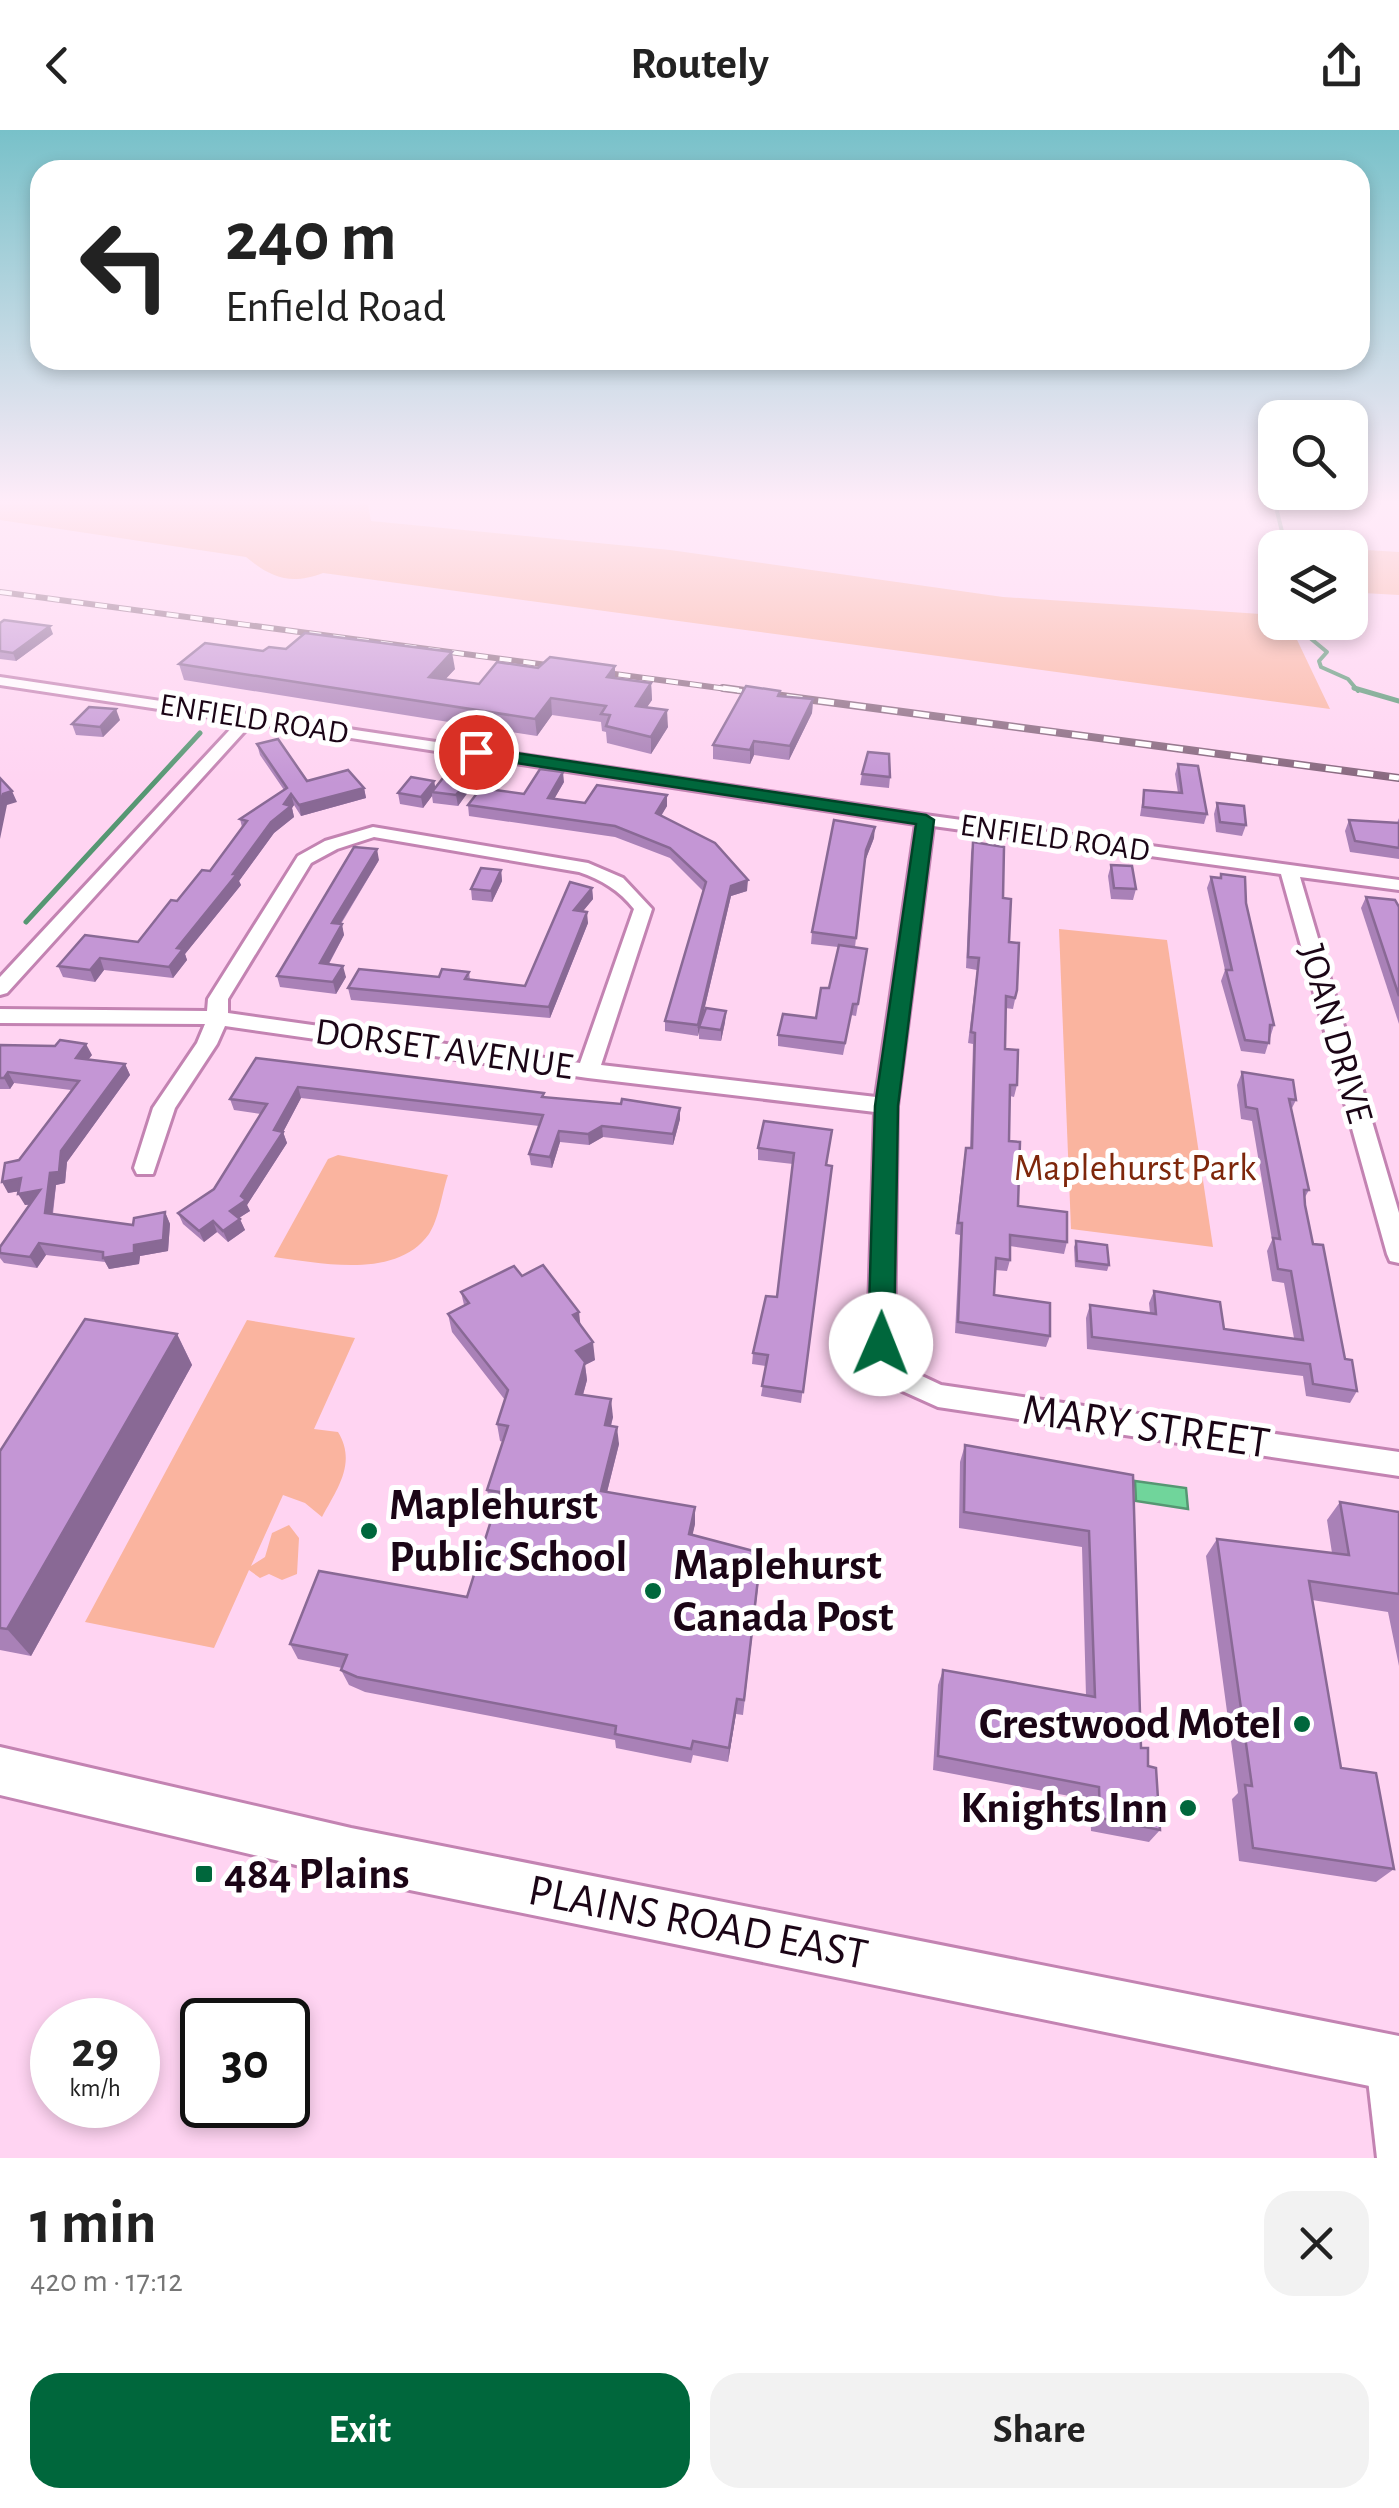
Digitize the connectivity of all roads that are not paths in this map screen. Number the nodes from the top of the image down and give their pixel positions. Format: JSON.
{"nodes":[{"id":1,"x":0,"y":681,"type":"edge"},
{"id":2,"x":250,"y":718,"type":"junction"},
{"id":3,"x":926,"y":820,"type":"junction"},
{"id":4,"x":1289,"y":871,"type":"junction"},
{"id":5,"x":1399,"y":885,"type":"edge"},
{"id":6,"x":0,"y":989,"type":"edge"},
{"id":7,"x":0,"y":1016,"type":"edge"},
{"id":8,"x":219,"y":1018,"type":"junction"},
{"id":9,"x":588,"y":1071,"type":"junction"},
{"id":10,"x":886,"y":1106,"type":"junction"},
{"id":11,"x":146,"y":1168,"type":"dead end"},
{"id":12,"x":1392,"y":1204,"type":"edge"},
{"id":13,"x":1399,"y":1254,"type":"edge"},
{"id":14,"x":1399,"y":1464,"type":"edge"},
{"id":15,"x":0,"y":1771,"type":"edge"},
{"id":16,"x":1392,"y":2063,"type":"edge"},
{"id":17,"x":1397,"y":2158,"type":"edge"}],
"edges":[{"from":1,"to":2,"type":"street","name":"ENFIELD ROAD"},
{"from":2,"to":3,"type":"street","name":"ENFIELD ROAD"},
{"from":2,"to":6,"type":"street"},
{"from":3,"to":4,"type":"street","name":"ENFIELD ROAD"},
{"from":3,"to":10,"type":"street"},
{"from":4,"to":5,"type":"street","name":"ENFIELD ROAD"},
{"from":4,"to":12,"type":"street","name":"JOAN DRIVE"},
{"from":7,"to":8,"type":"street","name":"DORSET AVENUE"},
{"from":8,"to":9,"type":"street","name":"DORSET AVENUE"},
{"from":8,"to":9,"type":"street"},
{"from":8,"to":11,"type":"street"},
{"from":9,"to":10,"type":"street","name":"DORSET AVENUE"},
{"from":10,"to":14,"type":"street","name":"MARY STREET"},
{"from":12,"to":13,"type":"street","name":"JOAN DRIVE"},
{"from":15,"to":16,"type":"main road","name":"PLAINS ROAD EAST"},
{"from":16,"to":17,"type":"street"}]}
